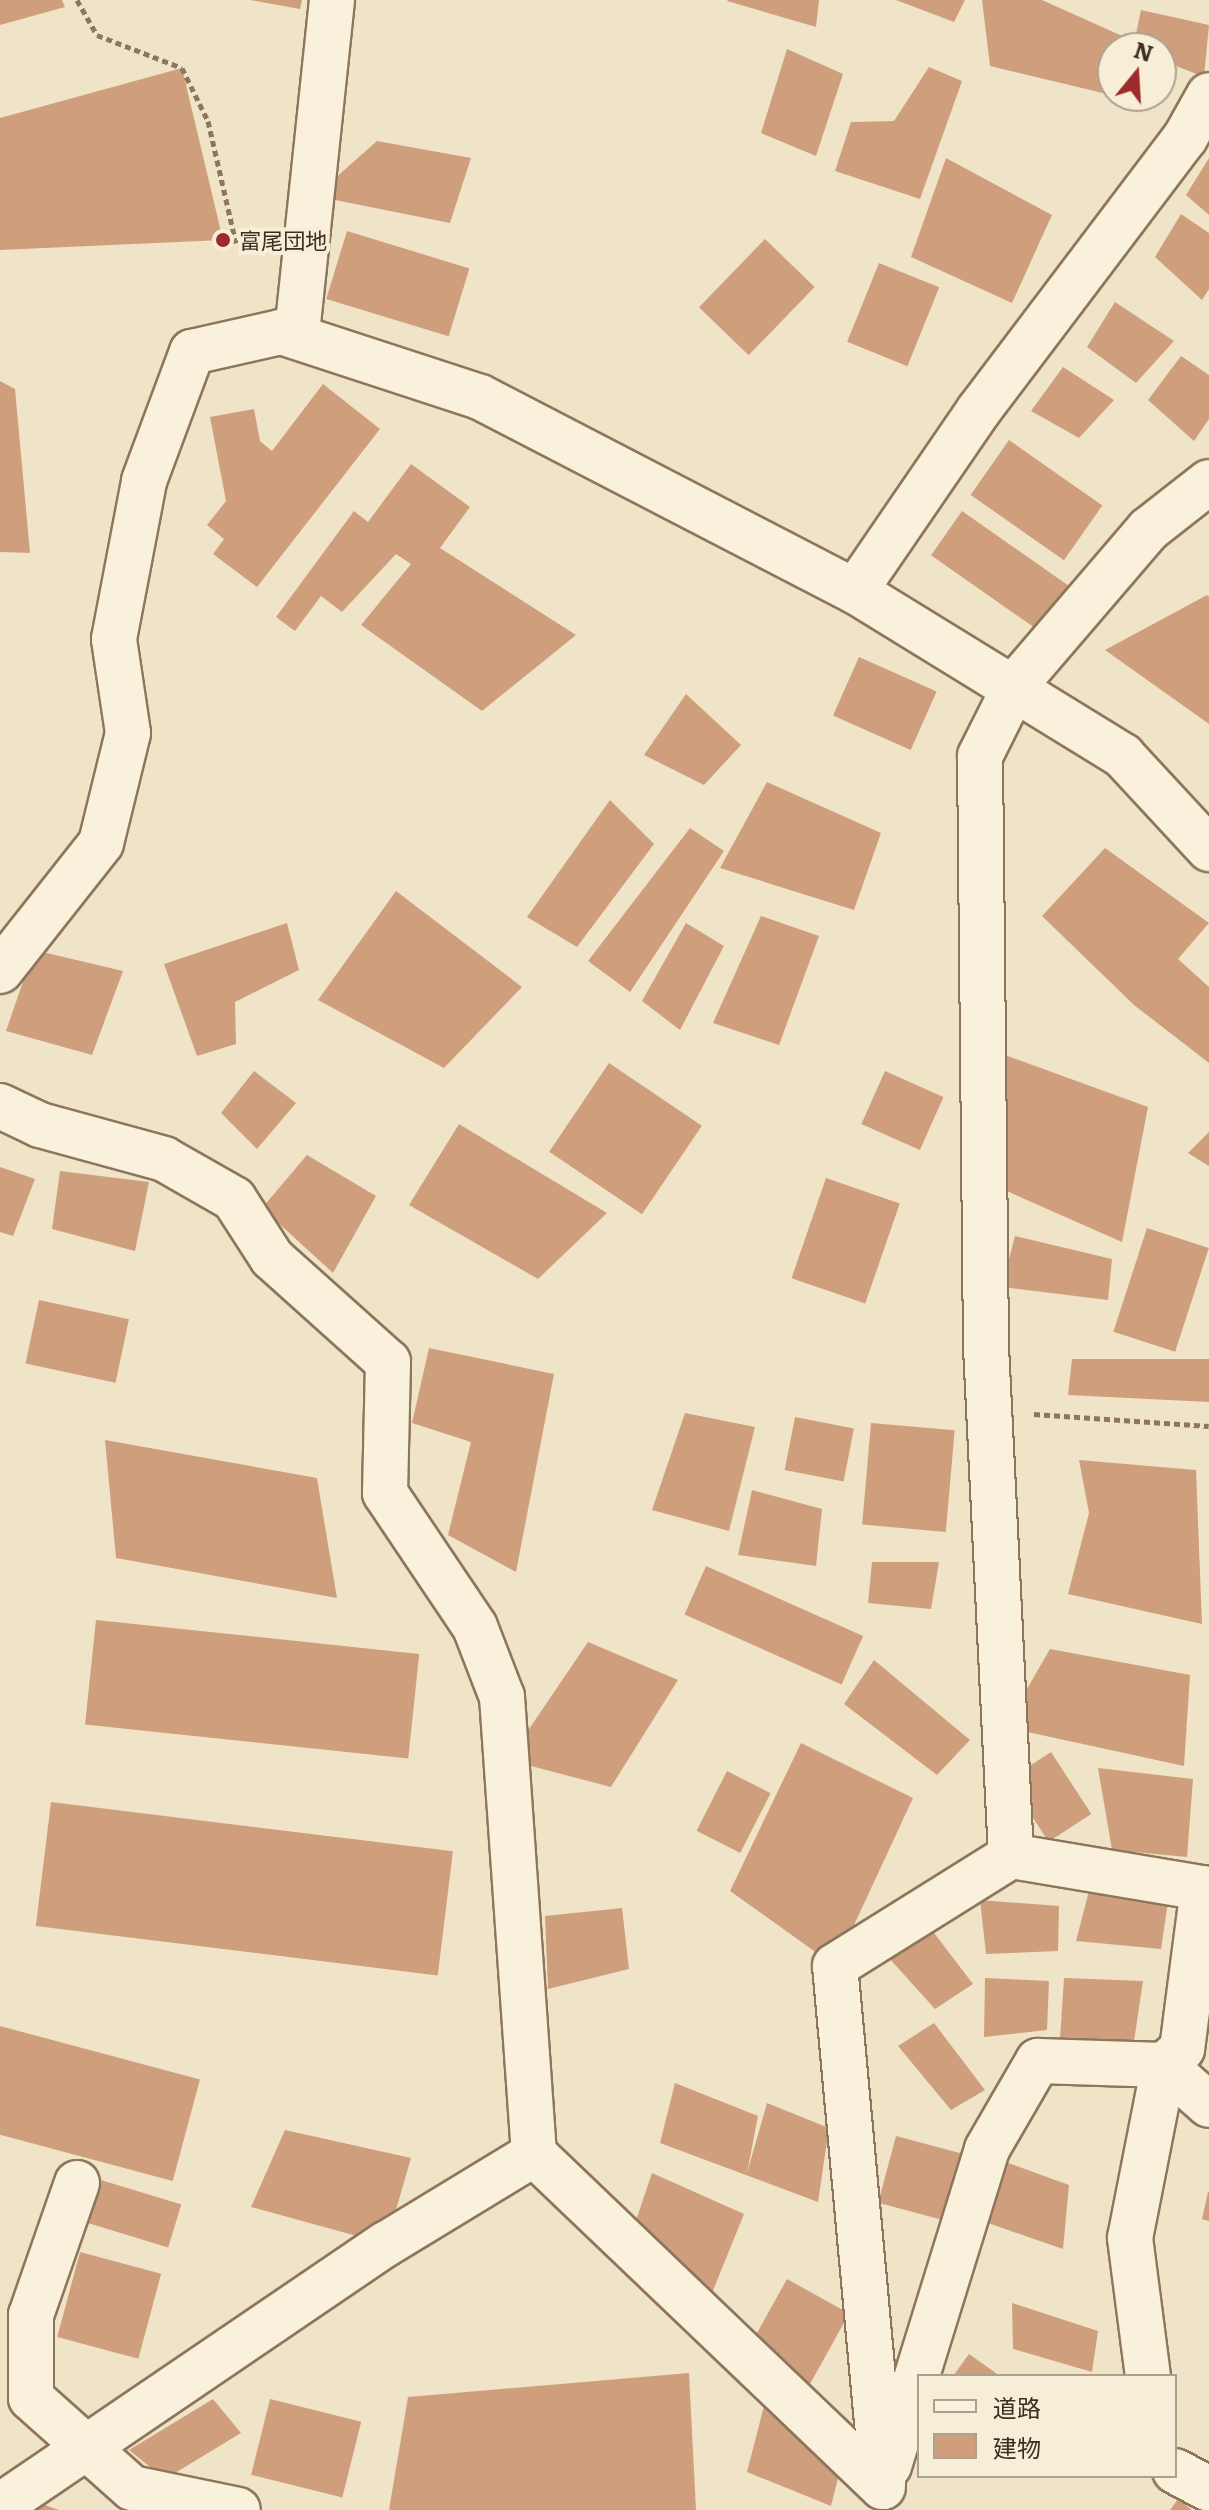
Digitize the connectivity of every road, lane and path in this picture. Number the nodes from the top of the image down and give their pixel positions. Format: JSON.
{"nodes":[{"id":1,"x":77,"y":0,"type":"edge"},
{"id":2,"x":332,"y":0,"type":"edge"},
{"id":3,"x":1209,"y":95,"type":"edge"},
{"id":4,"x":236,"y":243,"type":"dead end"},
{"id":5,"x":297,"y":333,"type":"junction"},
{"id":6,"x":1209,"y":482,"type":"edge"},
{"id":7,"x":855,"y":591,"type":"junction"},
{"id":8,"x":1016,"y":684,"type":"junction"},
{"id":9,"x":1209,"y":849,"type":"edge"},
{"id":10,"x":0,"y":971,"type":"edge"},
{"id":11,"x":0,"y":1106,"type":"edge"},
{"id":12,"x":989,"y":1411,"type":"junction"},
{"id":13,"x":1209,"y":1426,"type":"edge"},
{"id":14,"x":1011,"y":1856,"type":"junction"},
{"id":15,"x":1206,"y":1889,"type":"edge"},
{"id":16,"x":1164,"y":2065,"type":"junction"},
{"id":17,"x":1209,"y":2105,"type":"edge"},
{"id":18,"x":534,"y":2154,"type":"junction"},
{"id":19,"x":77,"y":2183,"type":"dead end"},
{"id":20,"x":16,"y":2307,"type":"edge"},
{"id":21,"x":918,"y":2374,"type":"edge"},
{"id":22,"x":1148,"y":2374,"type":"edge"},
{"id":23,"x":917,"y":2376,"type":"edge"},
{"id":24,"x":89,"y":2445,"type":"junction"},
{"id":25,"x":1177,"y":2472,"type":"edge"},
{"id":26,"x":883,"y":2487,"type":"junction"},
{"id":27,"x":1209,"y":2489,"type":"edge"},
{"id":28,"x":0,"y":2506,"type":"edge"},
{"id":29,"x":238,"y":2510,"type":"edge"}],
"edges":[{"from":1,"to":4,"type":"path"},
{"from":2,"to":5,"type":"street"},
{"from":3,"to":7,"type":"street"},
{"from":5,"to":7,"type":"street"},
{"from":5,"to":10,"type":"street"},
{"from":6,"to":8,"type":"street"},
{"from":7,"to":8,"type":"street"},
{"from":8,"to":9,"type":"street"},
{"from":8,"to":12,"type":"street"},
{"from":11,"to":18,"type":"street"},
{"from":12,"to":13,"type":"path"},
{"from":12,"to":14,"type":"street"},
{"from":14,"to":15,"type":"street"},
{"from":14,"to":26,"type":"street"},
{"from":15,"to":16,"type":"street"},
{"from":16,"to":17,"type":"street"},
{"from":16,"to":21,"type":"street"},
{"from":16,"to":22,"type":"street"},
{"from":18,"to":24,"type":"street"},
{"from":18,"to":26,"type":"street"},
{"from":19,"to":20,"type":"street"},
{"from":20,"to":24,"type":"street"},
{"from":23,"to":26,"type":"street"},
{"from":24,"to":28,"type":"street"},
{"from":24,"to":29,"type":"street"},
{"from":25,"to":27,"type":"street"}]}
